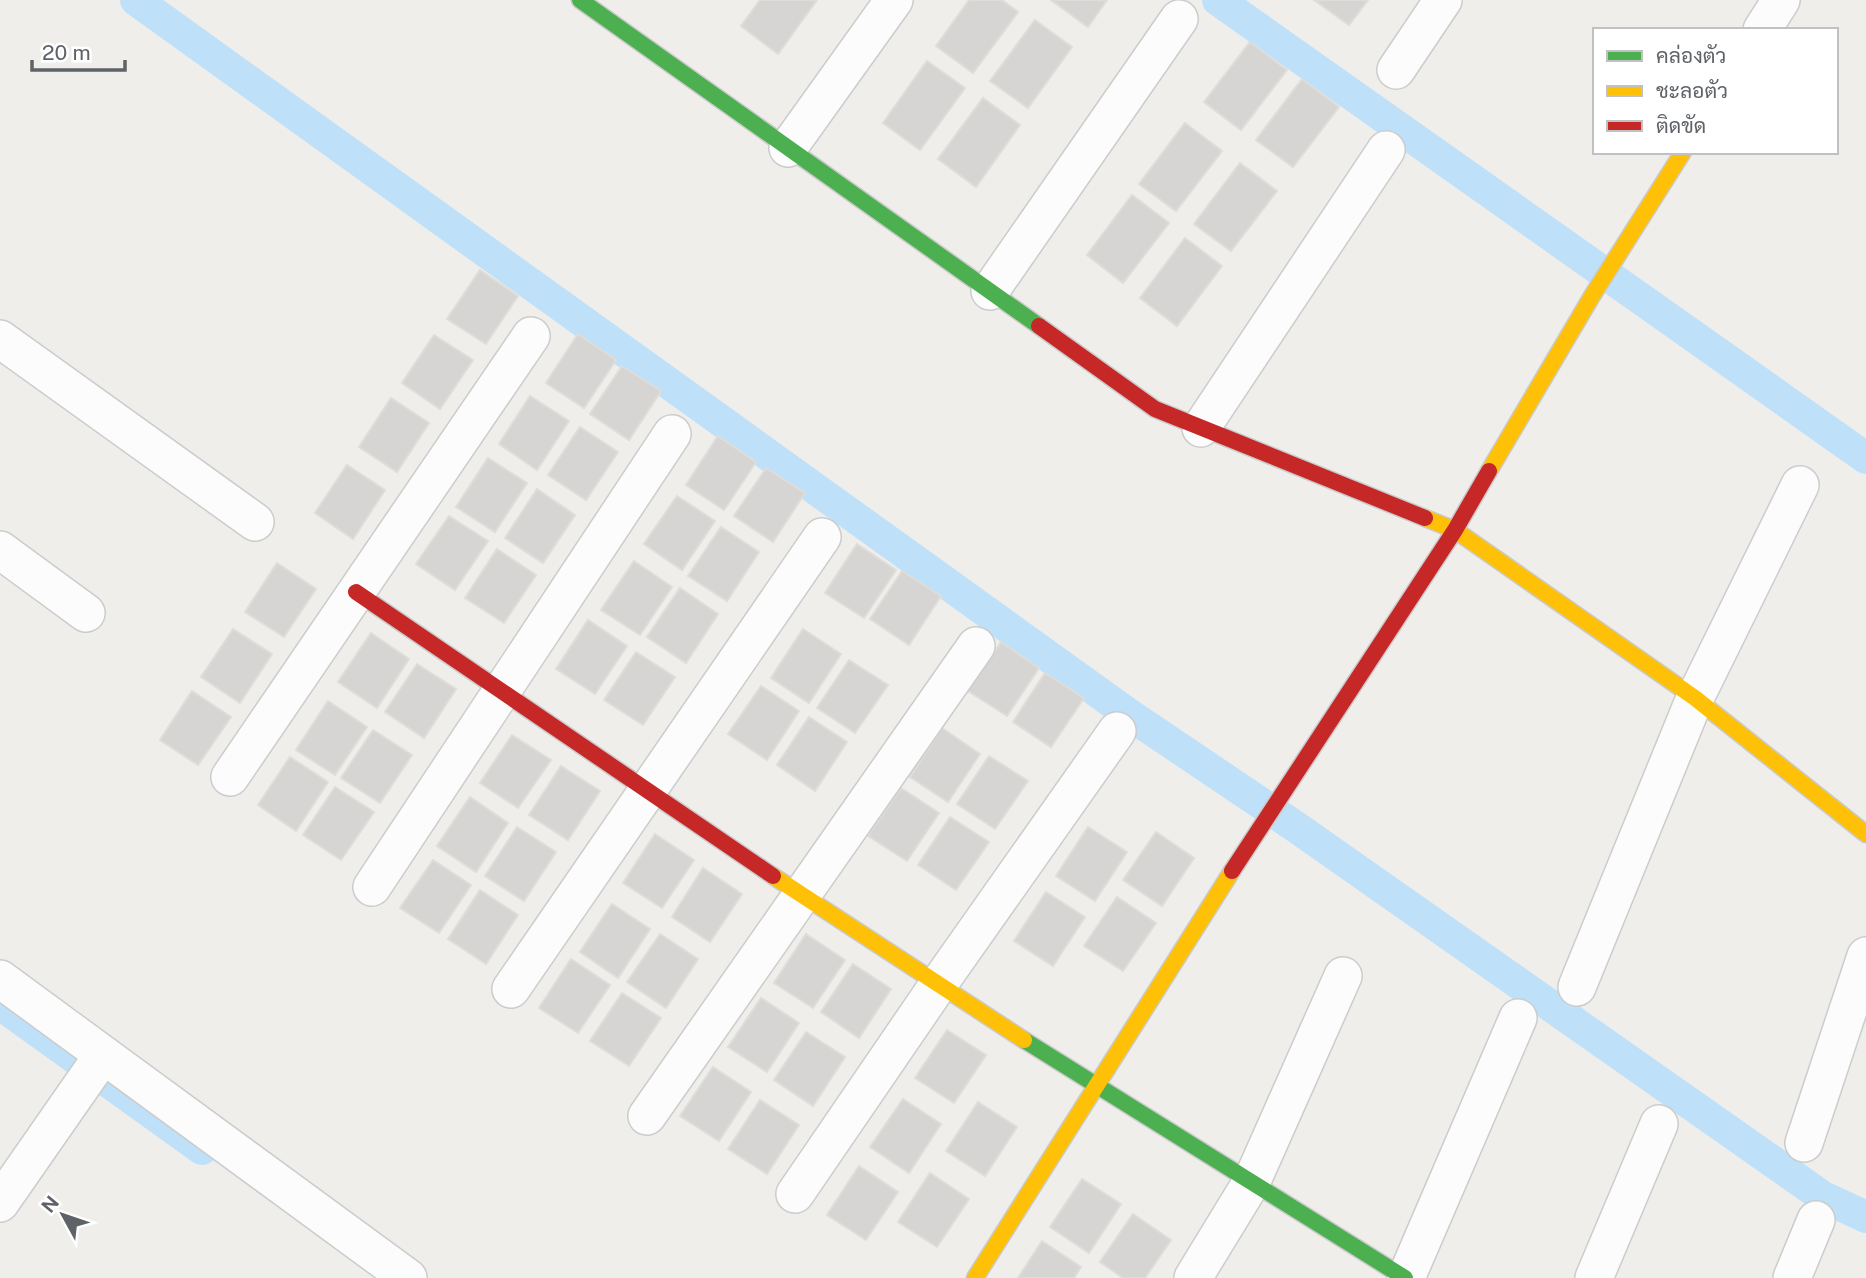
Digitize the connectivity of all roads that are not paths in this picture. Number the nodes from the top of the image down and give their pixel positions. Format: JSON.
{"nodes":[{"id":1,"x":894,"y":0,"type":"edge"},
{"id":2,"x":1443,"y":0,"type":"edge"},
{"id":3,"x":590,"y":3,"type":"edge"},
{"id":4,"x":1179,"y":19,"type":"dead end"},
{"id":5,"x":1396,"y":70,"type":"dead end"},
{"id":6,"x":788,"y":148,"type":"junction"},
{"id":7,"x":1387,"y":150,"type":"dead end"},
{"id":8,"x":1683,"y":154,"type":"edge"},
{"id":9,"x":990,"y":291,"type":"junction"},
{"id":10,"x":531,"y":336,"type":"dead end"},
{"id":11,"x":6,"y":355,"type":"edge"},
{"id":12,"x":1201,"y":428,"type":"junction"},
{"id":13,"x":672,"y":434,"type":"dead end"},
{"id":14,"x":1800,"y":485,"type":"dead end"},
{"id":15,"x":255,"y":522,"type":"dead end"},
{"id":16,"x":1455,"y":530,"type":"junction"},
{"id":17,"x":822,"y":537,"type":"dead end"},
{"id":18,"x":0,"y":550,"type":"edge"},
{"id":19,"x":356,"y":592,"type":"junction"},
{"id":20,"x":86,"y":613,"type":"dead end"},
{"id":21,"x":976,"y":646,"type":"dead end"},
{"id":22,"x":503,"y":692,"type":"junction"},
{"id":23,"x":1695,"y":698,"type":"junction"},
{"id":24,"x":1117,"y":730,"type":"dead end"},
{"id":25,"x":230,"y":776,"type":"dead end"},
{"id":26,"x":648,"y":791,"type":"junction"},
{"id":27,"x":1866,"y":834,"type":"edge"},
{"id":28,"x":372,"y":887,"type":"dead end"},
{"id":29,"x":802,"y":896,"type":"junction"},
{"id":30,"x":1866,"y":956,"type":"edge"},
{"id":31,"x":1343,"y":976,"type":"dead end"},
{"id":32,"x":0,"y":979,"type":"edge"},
{"id":33,"x":938,"y":985,"type":"junction"},
{"id":34,"x":1577,"y":987,"type":"dead end"},
{"id":35,"x":511,"y":989,"type":"dead end"},
{"id":36,"x":1518,"y":1018,"type":"dead end"},
{"id":37,"x":103,"y":1055,"type":"junction"},
{"id":38,"x":1096,"y":1087,"type":"junction"},
{"id":39,"x":648,"y":1116,"type":"dead end"},
{"id":40,"x":1659,"y":1124,"type":"dead end"},
{"id":41,"x":1804,"y":1143,"type":"dead end"},
{"id":42,"x":1251,"y":1183,"type":"junction"},
{"id":43,"x":795,"y":1194,"type":"dead end"},
{"id":44,"x":0,"y":1203,"type":"edge"},
{"id":45,"x":1816,"y":1220,"type":"dead end"},
{"id":46,"x":408,"y":1278,"type":"edge"},
{"id":47,"x":975,"y":1278,"type":"edge"},
{"id":48,"x":1192,"y":1278,"type":"edge"},
{"id":49,"x":1405,"y":1278,"type":"edge"},
{"id":50,"x":1594,"y":1278,"type":"edge"},
{"id":51,"x":1792,"y":1278,"type":"edge"}],
"edges":[{"from":1,"to":6,"type":"street"},
{"from":2,"to":5,"type":"street"},
{"from":3,"to":6,"type":"street"},
{"from":4,"to":9,"type":"street"},
{"from":6,"to":9,"type":"street"},
{"from":7,"to":12,"type":"street"},
{"from":8,"to":16,"type":"street"},
{"from":9,"to":12,"type":"street"},
{"from":10,"to":19,"type":"street"},
{"from":11,"to":15,"type":"street"},
{"from":12,"to":16,"type":"street"},
{"from":13,"to":22,"type":"street"},
{"from":14,"to":23,"type":"street"},
{"from":16,"to":23,"type":"street"},
{"from":16,"to":38,"type":"street"},
{"from":17,"to":26,"type":"street"},
{"from":18,"to":20,"type":"street"},
{"from":19,"to":22,"type":"street"},
{"from":19,"to":25,"type":"street"},
{"from":21,"to":29,"type":"street"},
{"from":22,"to":26,"type":"street"},
{"from":22,"to":28,"type":"street"},
{"from":23,"to":27,"type":"street"},
{"from":23,"to":34,"type":"street"},
{"from":24,"to":33,"type":"street"},
{"from":26,"to":29,"type":"street"},
{"from":26,"to":35,"type":"street"},
{"from":29,"to":33,"type":"street"},
{"from":29,"to":39,"type":"street"},
{"from":30,"to":41,"type":"street"},
{"from":31,"to":42,"type":"street"},
{"from":32,"to":37,"type":"street"},
{"from":33,"to":38,"type":"street"},
{"from":33,"to":43,"type":"street"},
{"from":36,"to":49,"type":"street"},
{"from":37,"to":44,"type":"street"},
{"from":37,"to":46,"type":"street"},
{"from":38,"to":42,"type":"street"},
{"from":38,"to":47,"type":"street"},
{"from":40,"to":50,"type":"street"},
{"from":42,"to":48,"type":"street"},
{"from":42,"to":49,"type":"street"},
{"from":45,"to":51,"type":"street"}]}
